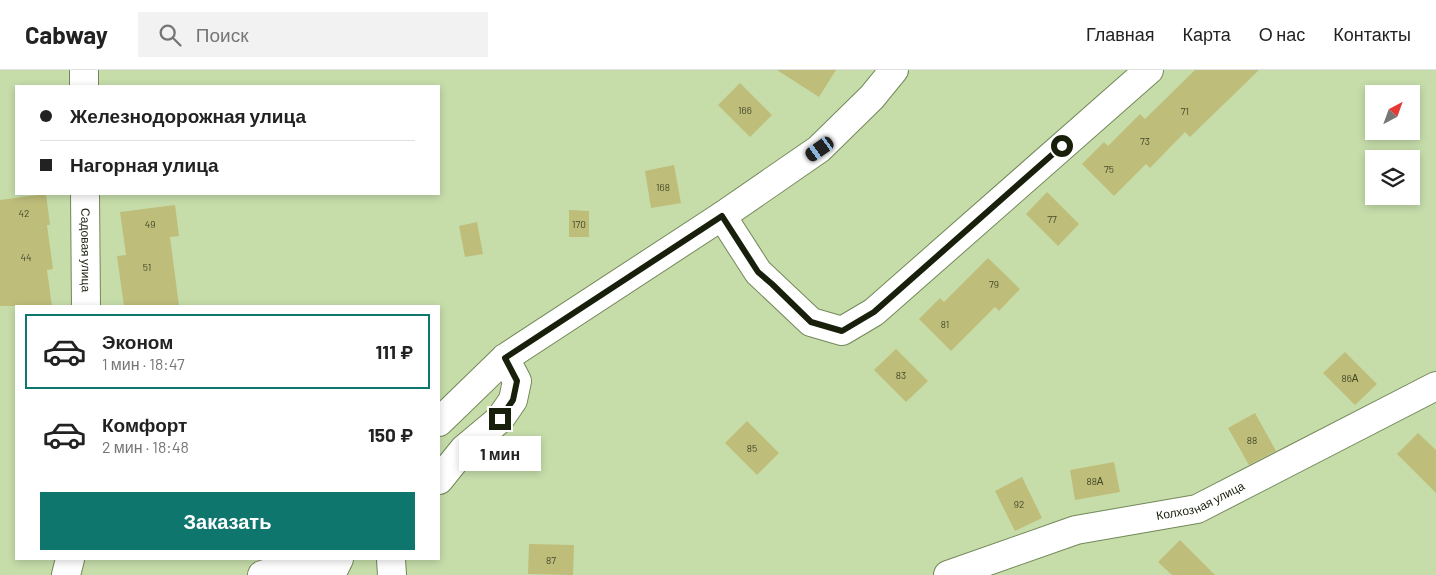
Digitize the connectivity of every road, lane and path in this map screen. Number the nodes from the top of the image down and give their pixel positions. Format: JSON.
{"nodes":[{"id":1,"x":84,"y":70,"type":"edge"},
{"id":2,"x":894,"y":70,"type":"edge"},
{"id":3,"x":1149,"y":70,"type":"edge"},
{"id":4,"x":84,"y":85,"type":"edge"},
{"id":5,"x":85,"y":195,"type":"edge"},
{"id":6,"x":722,"y":216,"type":"junction"},
{"id":7,"x":86,"y":305,"type":"edge"},
{"id":8,"x":505,"y":358,"type":"junction"},
{"id":9,"x":1436,"y":386,"type":"edge"},
{"id":10,"x":440,"y":421,"type":"edge"},
{"id":11,"x":440,"y":479,"type":"edge"},
{"id":12,"x":70,"y":560,"type":"edge"},
{"id":13,"x":391,"y":560,"type":"edge"},
{"id":14,"x":334,"y":569,"type":"edge"},
{"id":15,"x":66,"y":575,"type":"edge"},
{"id":16,"x":262,"y":575,"type":"edge"},
{"id":17,"x":392,"y":575,"type":"edge"},
{"id":18,"x":948,"y":575,"type":"edge"}],
"edges":[{"from":1,"to":4,"type":"street"},
{"from":2,"to":6,"type":"street"},
{"from":3,"to":6,"type":"street"},
{"from":5,"to":7,"type":"street","name":"Садовая улица"},
{"from":6,"to":8,"type":"street"},
{"from":8,"to":10,"type":"street"},
{"from":8,"to":11,"type":"street"},
{"from":9,"to":18,"type":"street","name":"Колхозная улица"},
{"from":12,"to":15,"type":"street"},
{"from":13,"to":17,"type":"street"},
{"from":14,"to":16,"type":"street"}]}
